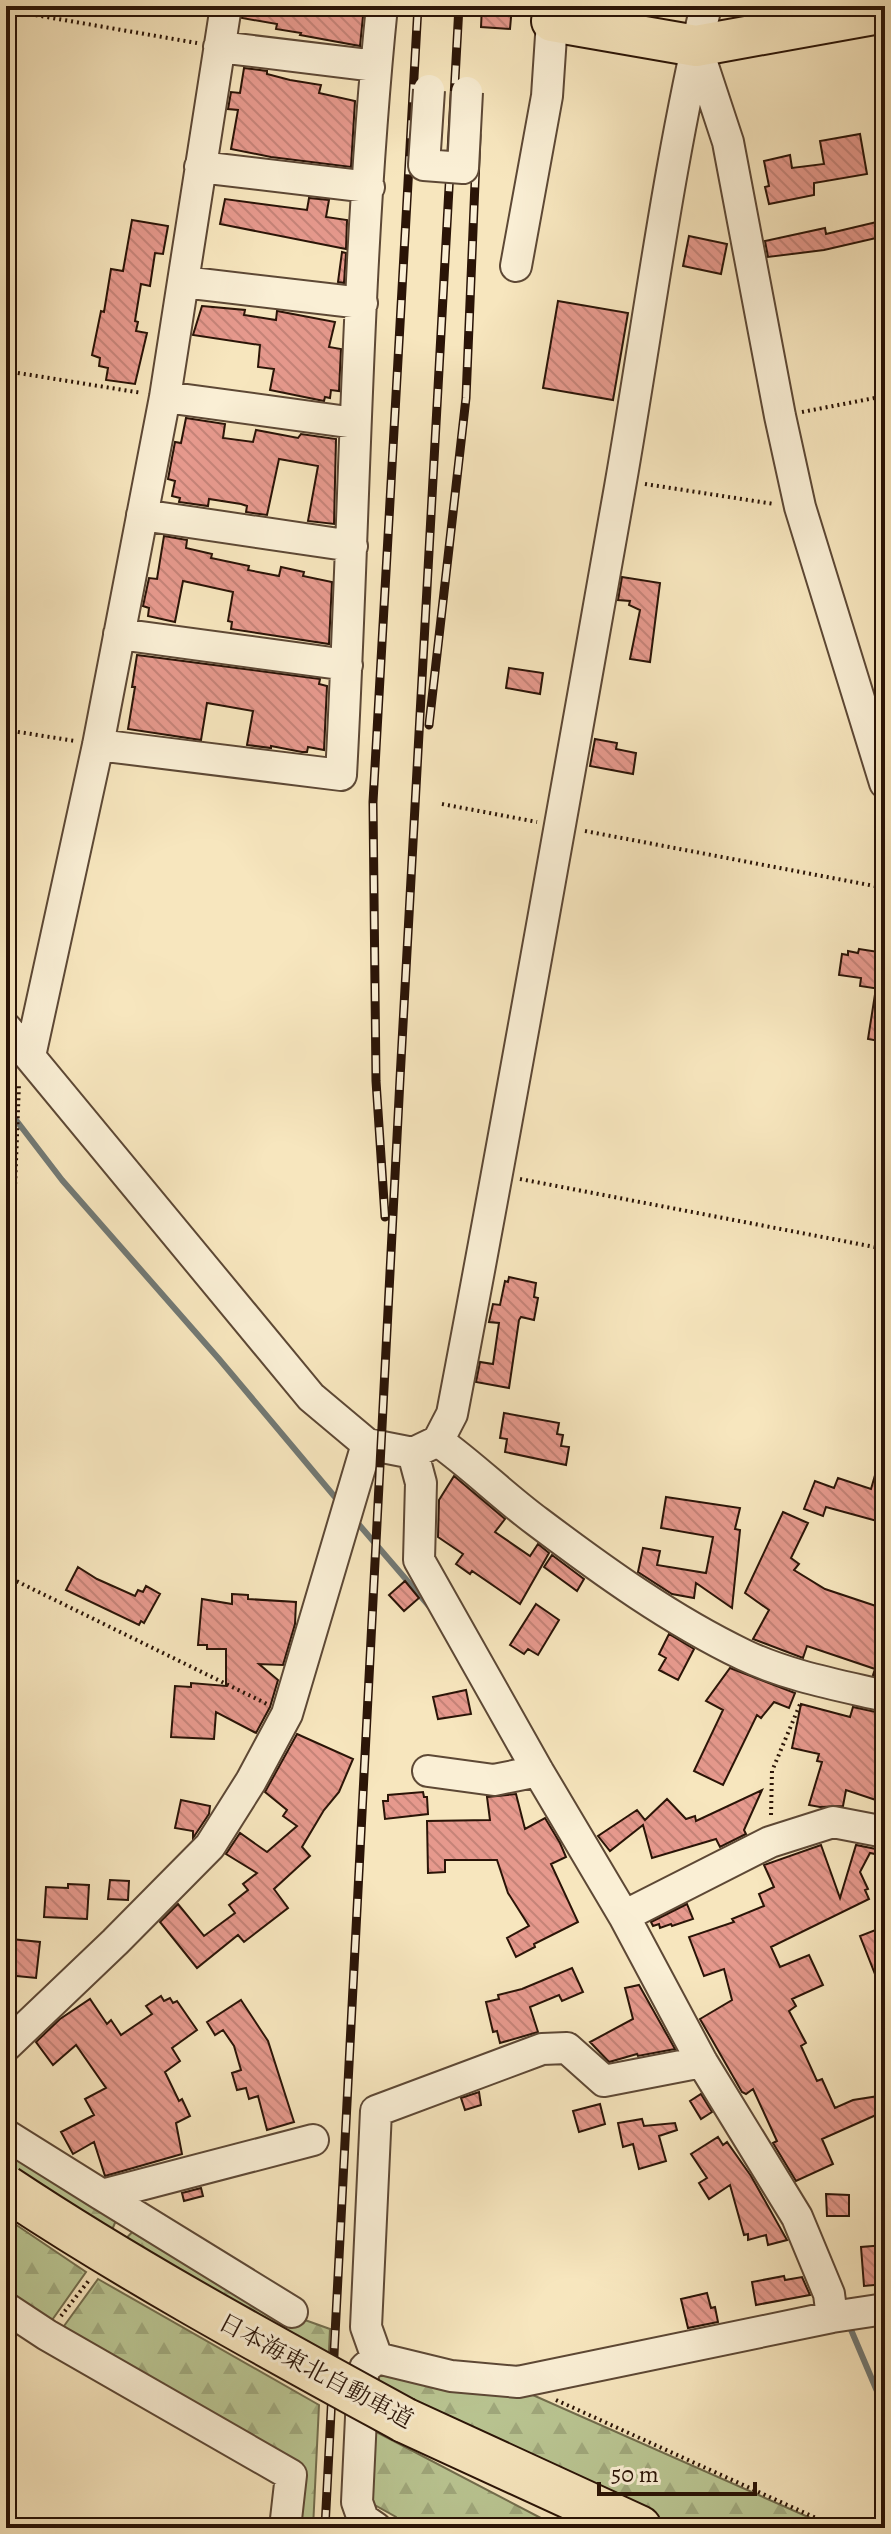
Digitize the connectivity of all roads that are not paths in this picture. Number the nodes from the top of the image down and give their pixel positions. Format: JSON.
{"nodes":[{"id":1,"x":226,"y":6,"type":"edge"},
{"id":2,"x":382,"y":6,"type":"edge"},
{"id":3,"x":706,"y":6,"type":"edge"},
{"id":4,"x":885,"y":12,"type":"edge"},
{"id":5,"x":552,"y":21,"type":"joint"},
{"id":6,"x":696,"y":46,"type":"junction"},
{"id":7,"x":219,"y":47,"type":"junction"},
{"id":8,"x":376,"y":66,"type":"junction"},
{"id":9,"x":429,"y":90,"type":"dead end"},
{"id":10,"x":467,"y":92,"type":"dead end"},
{"id":11,"x":200,"y":167,"type":"junction"},
{"id":12,"x":369,"y":187,"type":"junction"},
{"id":13,"x":516,"y":266,"type":"dead end"},
{"id":14,"x":183,"y":282,"type":"junction"},
{"id":15,"x":362,"y":303,"type":"junction"},
{"id":16,"x":165,"y":397,"type":"junction"},
{"id":17,"x":355,"y":423,"type":"junction"},
{"id":18,"x":142,"y":515,"type":"junction"},
{"id":19,"x":352,"y":546,"type":"junction"},
{"id":20,"x":119,"y":634,"type":"junction"},
{"id":21,"x":347,"y":665,"type":"junction"},
{"id":22,"x":98,"y":745,"type":"junction"},
{"id":23,"x":885,"y":783,"type":"edge"},
{"id":24,"x":6,"y":1028,"type":"edge"},
{"id":25,"x":30,"y":1056,"type":"junction"},
{"id":26,"x":367,"y":1444,"type":"junction"},
{"id":27,"x":427,"y":1448,"type":"junction"},
{"id":28,"x":885,"y":1696,"type":"edge"},
{"id":29,"x":428,"y":1771,"type":"dead end"},
{"id":30,"x":538,"y":1771,"type":"junction"},
{"id":31,"x":885,"y":1832,"type":"edge"},
{"id":32,"x":624,"y":1916,"type":"junction"},
{"id":33,"x":6,"y":2046,"type":"edge"},
{"id":34,"x":702,"y":2062,"type":"junction"},
{"id":35,"x":6,"y":2135,"type":"edge"},
{"id":36,"x":313,"y":2140,"type":"dead end"},
{"id":37,"x":6,"y":2188,"type":"edge"},
{"id":38,"x":102,"y":2195,"type":"junction"},
{"id":39,"x":6,"y":2207,"type":"edge"},
{"id":40,"x":6,"y":2308,"type":"edge"},
{"id":41,"x":885,"y":2309,"type":"edge"},
{"id":42,"x":292,"y":2312,"type":"dead end"},
{"id":43,"x":832,"y":2317,"type":"junction"},
{"id":44,"x":377,"y":2358,"type":"junction"},
{"id":45,"x":400,"y":2427,"type":"junction"},
{"id":46,"x":285,"y":2528,"type":"edge"},
{"id":47,"x":376,"y":2528,"type":"edge"},
{"id":48,"x":587,"y":2528,"type":"edge"},
{"id":49,"x":639,"y":2528,"type":"edge"}],
"edges":[{"from":1,"to":7,"type":"street"},
{"from":2,"to":8,"type":"street"},
{"from":3,"to":6,"type":"street"},
{"from":4,"to":6,"type":"main road"},
{"from":5,"to":6,"type":"main road"},
{"from":5,"to":13,"type":"street"},
{"from":6,"to":23,"type":"street"},
{"from":6,"to":27,"type":"street"},
{"from":7,"to":8,"type":"street"},
{"from":7,"to":11,"type":"street"},
{"from":8,"to":12,"type":"street"},
{"from":9,"to":10,"type":"street","bridge":true},
{"from":11,"to":12,"type":"street"},
{"from":11,"to":14,"type":"street"},
{"from":12,"to":15,"type":"street"},
{"from":14,"to":15,"type":"street"},
{"from":14,"to":16,"type":"street"},
{"from":15,"to":17,"type":"street"},
{"from":16,"to":17,"type":"street"},
{"from":16,"to":18,"type":"street"},
{"from":17,"to":19,"type":"street"},
{"from":18,"to":19,"type":"street"},
{"from":18,"to":20,"type":"street"},
{"from":19,"to":21,"type":"street"},
{"from":20,"to":21,"type":"street"},
{"from":20,"to":22,"type":"street"},
{"from":21,"to":22,"type":"street"},
{"from":22,"to":25,"type":"street"},
{"from":24,"to":25,"type":"street"},
{"from":25,"to":26,"type":"street"},
{"from":26,"to":27,"type":"street"},
{"from":26,"to":33,"type":"street"},
{"from":27,"to":28,"type":"street"},
{"from":27,"to":30,"type":"street"},
{"from":29,"to":30,"type":"street"},
{"from":30,"to":32,"type":"street"},
{"from":31,"to":32,"type":"street"},
{"from":32,"to":34,"type":"street"},
{"from":34,"to":43,"type":"street"},
{"from":34,"to":44,"type":"street"},
{"from":35,"to":38,"type":"street"},
{"from":36,"to":38,"type":"street"},
{"from":37,"to":45,"type":"highway","name":"日本海東北自動車道","bridge":true},
{"from":38,"to":42,"type":"street"},
{"from":39,"to":45,"type":"highway","name":"日本海東北自動車道"},
{"from":40,"to":46,"type":"street"},
{"from":41,"to":43,"type":"street"},
{"from":43,"to":44,"type":"street"},
{"from":44,"to":47,"type":"street"},
{"from":45,"to":48,"type":"highway","name":"日本海東北自動車道"},
{"from":45,"to":49,"type":"highway","name":"日本海東北自動車道"}]}
